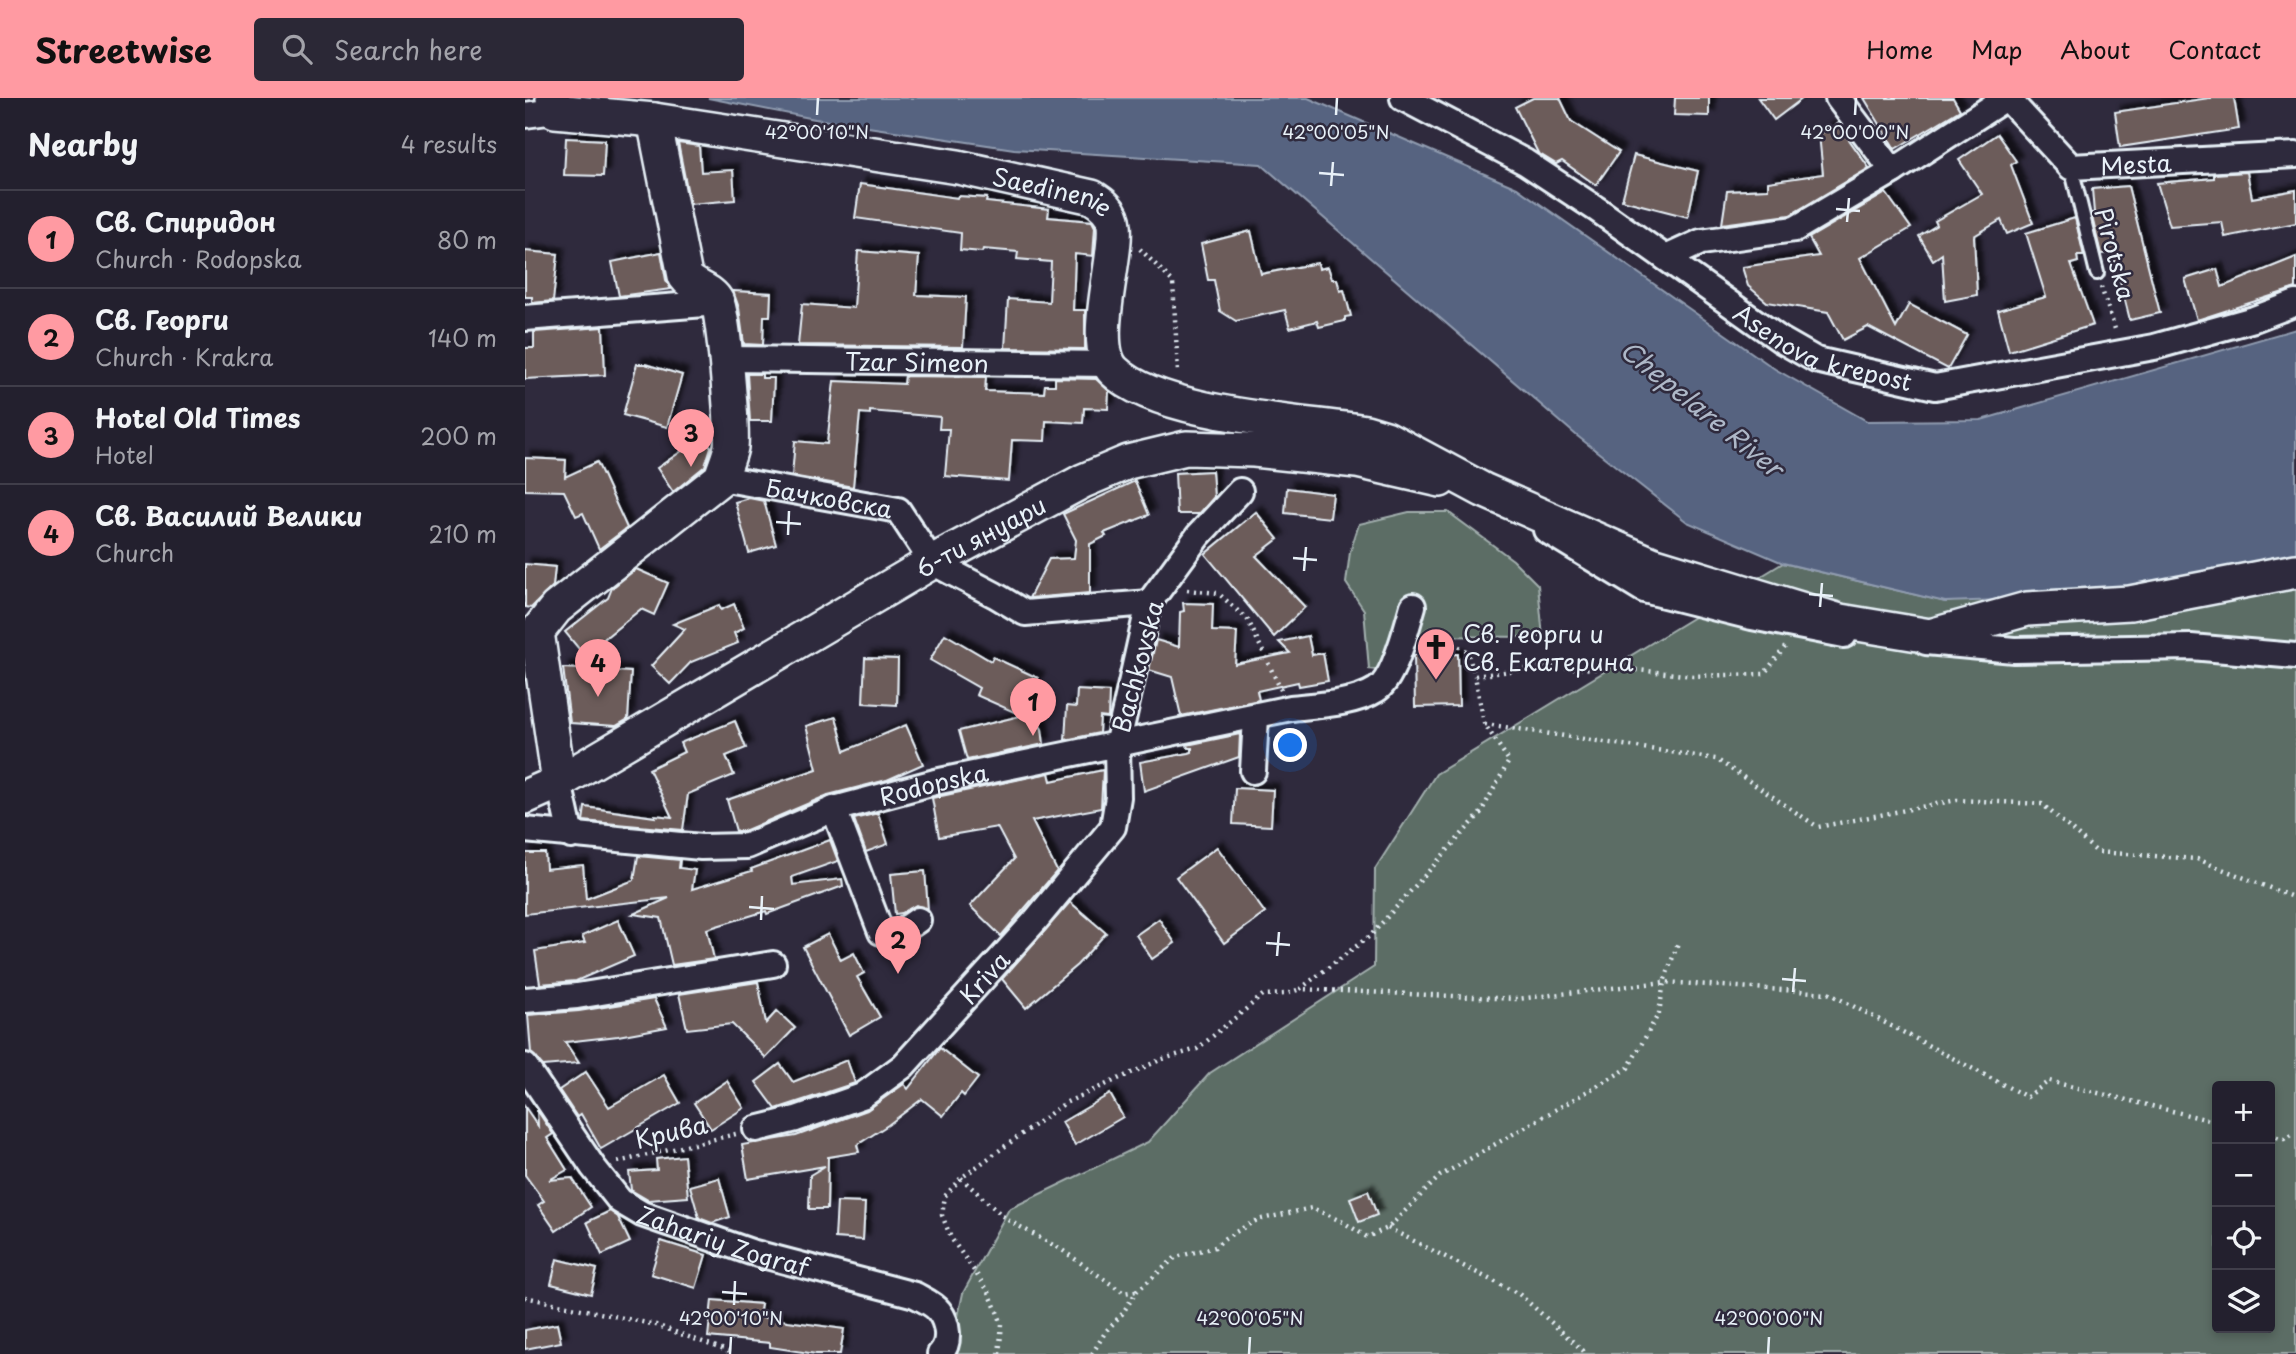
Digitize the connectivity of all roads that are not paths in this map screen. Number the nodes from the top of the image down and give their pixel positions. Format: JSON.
{"nodes":[{"id":1,"x":1403,"y":98,"type":"edge"},
{"id":2,"x":1838,"y":98,"type":"edge"},
{"id":3,"x":2006,"y":98,"type":"edge"},
{"id":4,"x":544,"y":108,"type":"edge"},
{"id":5,"x":654,"y":120,"type":"junction"},
{"id":6,"x":2296,"y":155,"type":"edge"},
{"id":7,"x":2071,"y":167,"type":"junction"},
{"id":8,"x":1893,"y":171,"type":"junction"},
{"id":9,"x":1666,"y":258,"type":"junction"},
{"id":10,"x":2097,"y":273,"type":"road end"},
{"id":11,"x":718,"y":303,"type":"junction"},
{"id":12,"x":2296,"y":303,"type":"edge"},
{"id":13,"x":527,"y":321,"type":"edge"},
{"id":14,"x":726,"y":359,"type":"junction"},
{"id":15,"x":1109,"y":364,"type":"junction"},
{"id":16,"x":721,"y":478,"type":"junction"},
{"id":17,"x":1483,"y":489,"type":"junction"},
{"id":18,"x":1240,"y":491,"type":"dead end"},
{"id":19,"x":932,"y":562,"type":"junction"},
{"id":20,"x":2296,"y":571,"type":"edge"},
{"id":21,"x":1154,"y":596,"type":"junction"},
{"id":22,"x":1413,"y":606,"type":"dead end"},
{"id":23,"x":531,"y":629,"type":"edge"},
{"id":24,"x":2296,"y":656,"type":"edge"},
{"id":25,"x":1256,"y":717,"type":"junction"},
{"id":26,"x":1117,"y":746,"type":"junction"},
{"id":27,"x":1253,"y":771,"type":"dead end"},
{"id":28,"x":559,"y":782,"type":"junction"},
{"id":29,"x":525,"y":797,"type":"edge"},
{"id":30,"x":834,"y":809,"type":"junction"},
{"id":31,"x":525,"y":830,"type":"edge"},
{"id":32,"x":571,"y":836,"type":"junction"},
{"id":33,"x":918,"y":920,"type":"dead end"},
{"id":34,"x":773,"y":964,"type":"dead end"},
{"id":35,"x":525,"y":1000,"type":"edge"},
{"id":36,"x":525,"y":1066,"type":"edge"},
{"id":37,"x":756,"y":1129,"type":"road end"},
{"id":38,"x":940,"y":1354,"type":"edge"}],
"edges":[{"from":1,"to":9,"type":"street","name":"Asenova krepost"},
{"from":2,"to":8,"type":"street"},
{"from":3,"to":7,"type":"street","name":"Mesta"},
{"from":3,"to":8,"type":"street"},
{"from":4,"to":5,"type":"street","name":"Saedinenie"},
{"from":5,"to":11,"type":"street"},
{"from":5,"to":15,"type":"street","name":"Saedinenie"},
{"from":6,"to":7,"type":"street","name":"Mesta"},
{"from":7,"to":10,"type":"lane","name":"Pirotska"},
{"from":8,"to":9,"type":"street"},
{"from":9,"to":12,"type":"street","name":"Asenova krepost"},
{"from":11,"to":13,"type":"street"},
{"from":11,"to":14,"type":"street"},
{"from":14,"to":15,"type":"street","name":"Tzar Simeon"},
{"from":14,"to":16,"type":"street"},
{"from":15,"to":17,"type":"street"},
{"from":16,"to":19,"type":"street","name":"Бачковска"},
{"from":16,"to":23,"type":"street"},
{"from":17,"to":19,"type":"street","name":"6-ти януари"},
{"from":17,"to":20,"type":"street"},
{"from":17,"to":24,"type":"street"},
{"from":18,"to":21,"type":"street","name":"Bachkovska"},
{"from":19,"to":21,"type":"street","name":"Бачковска"},
{"from":19,"to":28,"type":"street","name":"6-ти януари"},
{"from":21,"to":26,"type":"street","name":"Bachkovska"},
{"from":22,"to":25,"type":"street","name":"Rodopska"},
{"from":23,"to":28,"type":"street"},
{"from":25,"to":26,"type":"street","name":"Rodopska"},
{"from":25,"to":27,"type":"street"},
{"from":26,"to":30,"type":"street","name":"Rodopska"},
{"from":26,"to":37,"type":"street","name":"Kriva"},
{"from":28,"to":29,"type":"street","name":"6-ти януари"},
{"from":28,"to":32,"type":"street"},
{"from":30,"to":32,"type":"street","name":"Rodopska"},
{"from":30,"to":33,"type":"street"},
{"from":31,"to":32,"type":"street","name":"Rodopska"},
{"from":34,"to":35,"type":"street"},
{"from":36,"to":38,"type":"street","name":"Zahariy Zograf"}]}
